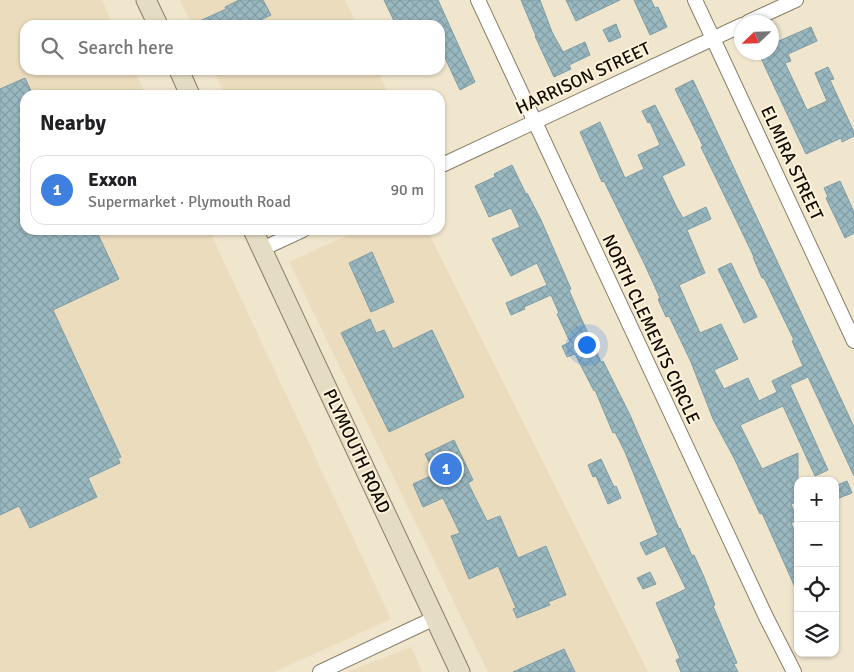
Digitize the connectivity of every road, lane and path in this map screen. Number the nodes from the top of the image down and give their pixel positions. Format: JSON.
{"nodes":[{"id":1,"x":146,"y":0,"type":"edge"},
{"id":2,"x":478,"y":0,"type":"edge"},
{"id":3,"x":695,"y":0,"type":"edge"},
{"id":4,"x":796,"y":0,"type":"edge"},
{"id":5,"x":763,"y":15,"type":"edge"},
{"id":6,"x":156,"y":20,"type":"edge"},
{"id":7,"x":734,"y":29,"type":"edge"},
{"id":8,"x":713,"y":38,"type":"junction"},
{"id":9,"x":180,"y":75,"type":"edge"},
{"id":10,"x":188,"y":90,"type":"edge"},
{"id":11,"x":535,"y":121,"type":"junction"},
{"id":12,"x":445,"y":164,"type":"edge"},
{"id":13,"x":255,"y":235,"type":"edge"},
{"id":14,"x":292,"y":235,"type":"edge"},
{"id":15,"x":262,"y":249,"type":"junction"},
{"id":16,"x":854,"y":341,"type":"edge"},
{"id":17,"x":435,"y":618,"type":"junction"},
{"id":18,"x":320,"y":672,"type":"edge"},
{"id":19,"x":460,"y":672,"type":"edge"},
{"id":20,"x":794,"y":672,"type":"edge"}],
"edges":[{"from":1,"to":6,"type":"main road"},
{"from":2,"to":11,"type":"street","name":"NORTH CLEMENTS CIRCLE"},
{"from":3,"to":8,"type":"street","name":"ELMIRA STREET"},
{"from":4,"to":5,"type":"street"},
{"from":7,"to":8,"type":"street","name":"HARRISON STREET"},
{"from":8,"to":11,"type":"street","name":"HARRISON STREET"},
{"from":8,"to":16,"type":"street","name":"ELMIRA STREET"},
{"from":9,"to":10,"type":"main road"},
{"from":11,"to":12,"type":"street","name":"HARRISON STREET"},
{"from":11,"to":20,"type":"street","name":"NORTH CLEMENTS CIRCLE"},
{"from":13,"to":15,"type":"main road","name":"PLYMOUTH ROAD"},
{"from":14,"to":15,"type":"street"},
{"from":15,"to":17,"type":"main road","name":"PLYMOUTH ROAD"},
{"from":17,"to":18,"type":"street"},
{"from":17,"to":19,"type":"main road","name":"PLYMOUTH ROAD"}]}
